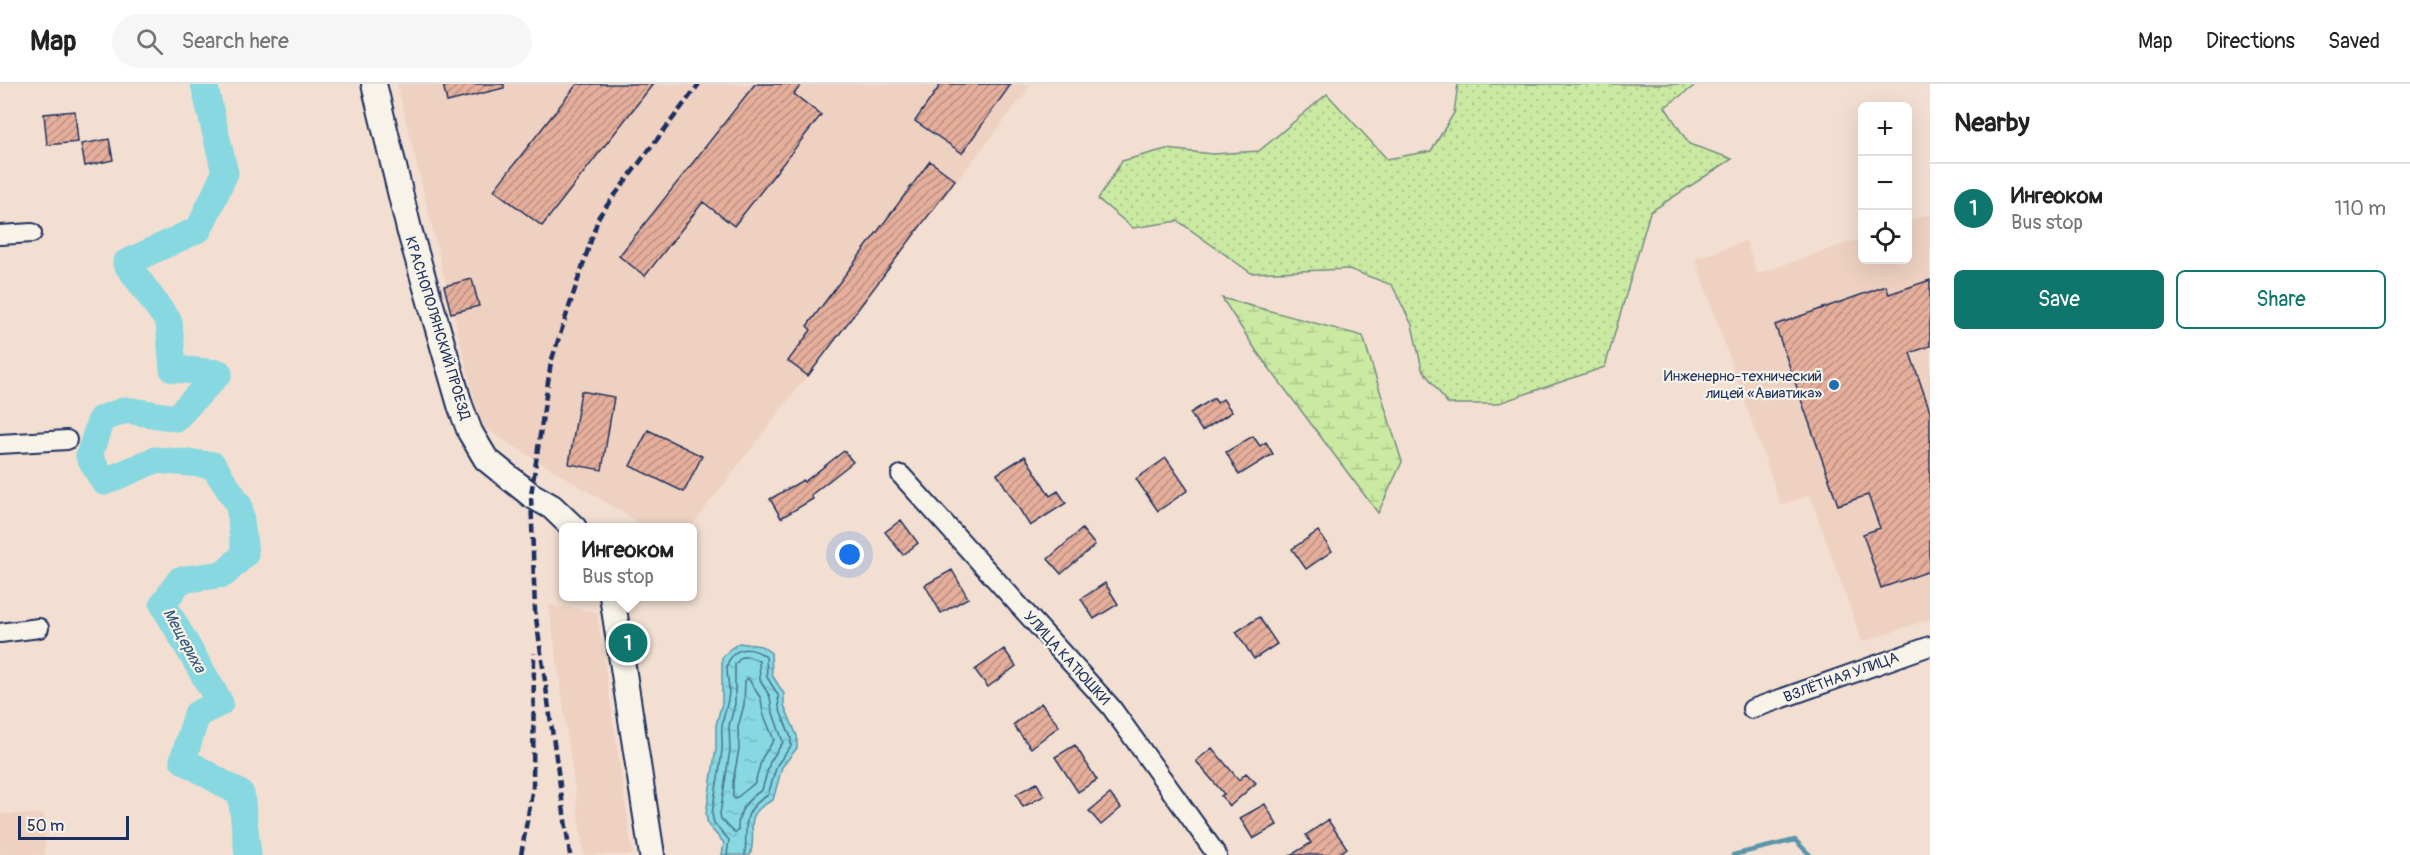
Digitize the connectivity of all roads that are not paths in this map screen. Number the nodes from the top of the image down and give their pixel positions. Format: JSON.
{"nodes":[{"id":1,"x":374,"y":84,"type":"edge"},
{"id":2,"x":32,"y":233,"type":"dead end"},
{"id":3,"x":0,"y":235,"type":"edge"},
{"id":4,"x":67,"y":440,"type":"dead end"},
{"id":5,"x":0,"y":444,"type":"edge"},
{"id":6,"x":901,"y":475,"type":"dead end"},
{"id":7,"x":569,"y":523,"type":"edge"},
{"id":8,"x":613,"y":601,"type":"edge"},
{"id":9,"x":39,"y":628,"type":"dead end"},
{"id":10,"x":0,"y":633,"type":"edge"},
{"id":11,"x":1930,"y":645,"type":"edge"},
{"id":12,"x":1752,"y":709,"type":"dead end"},
{"id":13,"x":652,"y":855,"type":"edge"},
{"id":14,"x":1217,"y":855,"type":"edge"}],
"edges":[{"from":1,"to":7,"type":"main road","name":"КРАСНОПОЛЯНСКИЙ ПРОЕЗД"},
{"from":2,"to":3,"type":"street"},
{"from":4,"to":5,"type":"street"},
{"from":6,"to":14,"type":"street","name":"УЛИЦА КАТЮШКИ"},
{"from":8,"to":13,"type":"main road"},
{"from":9,"to":10,"type":"street"},
{"from":11,"to":12,"type":"street","name":"ВЗЛЁТНАЯ УЛИЦА"}]}
